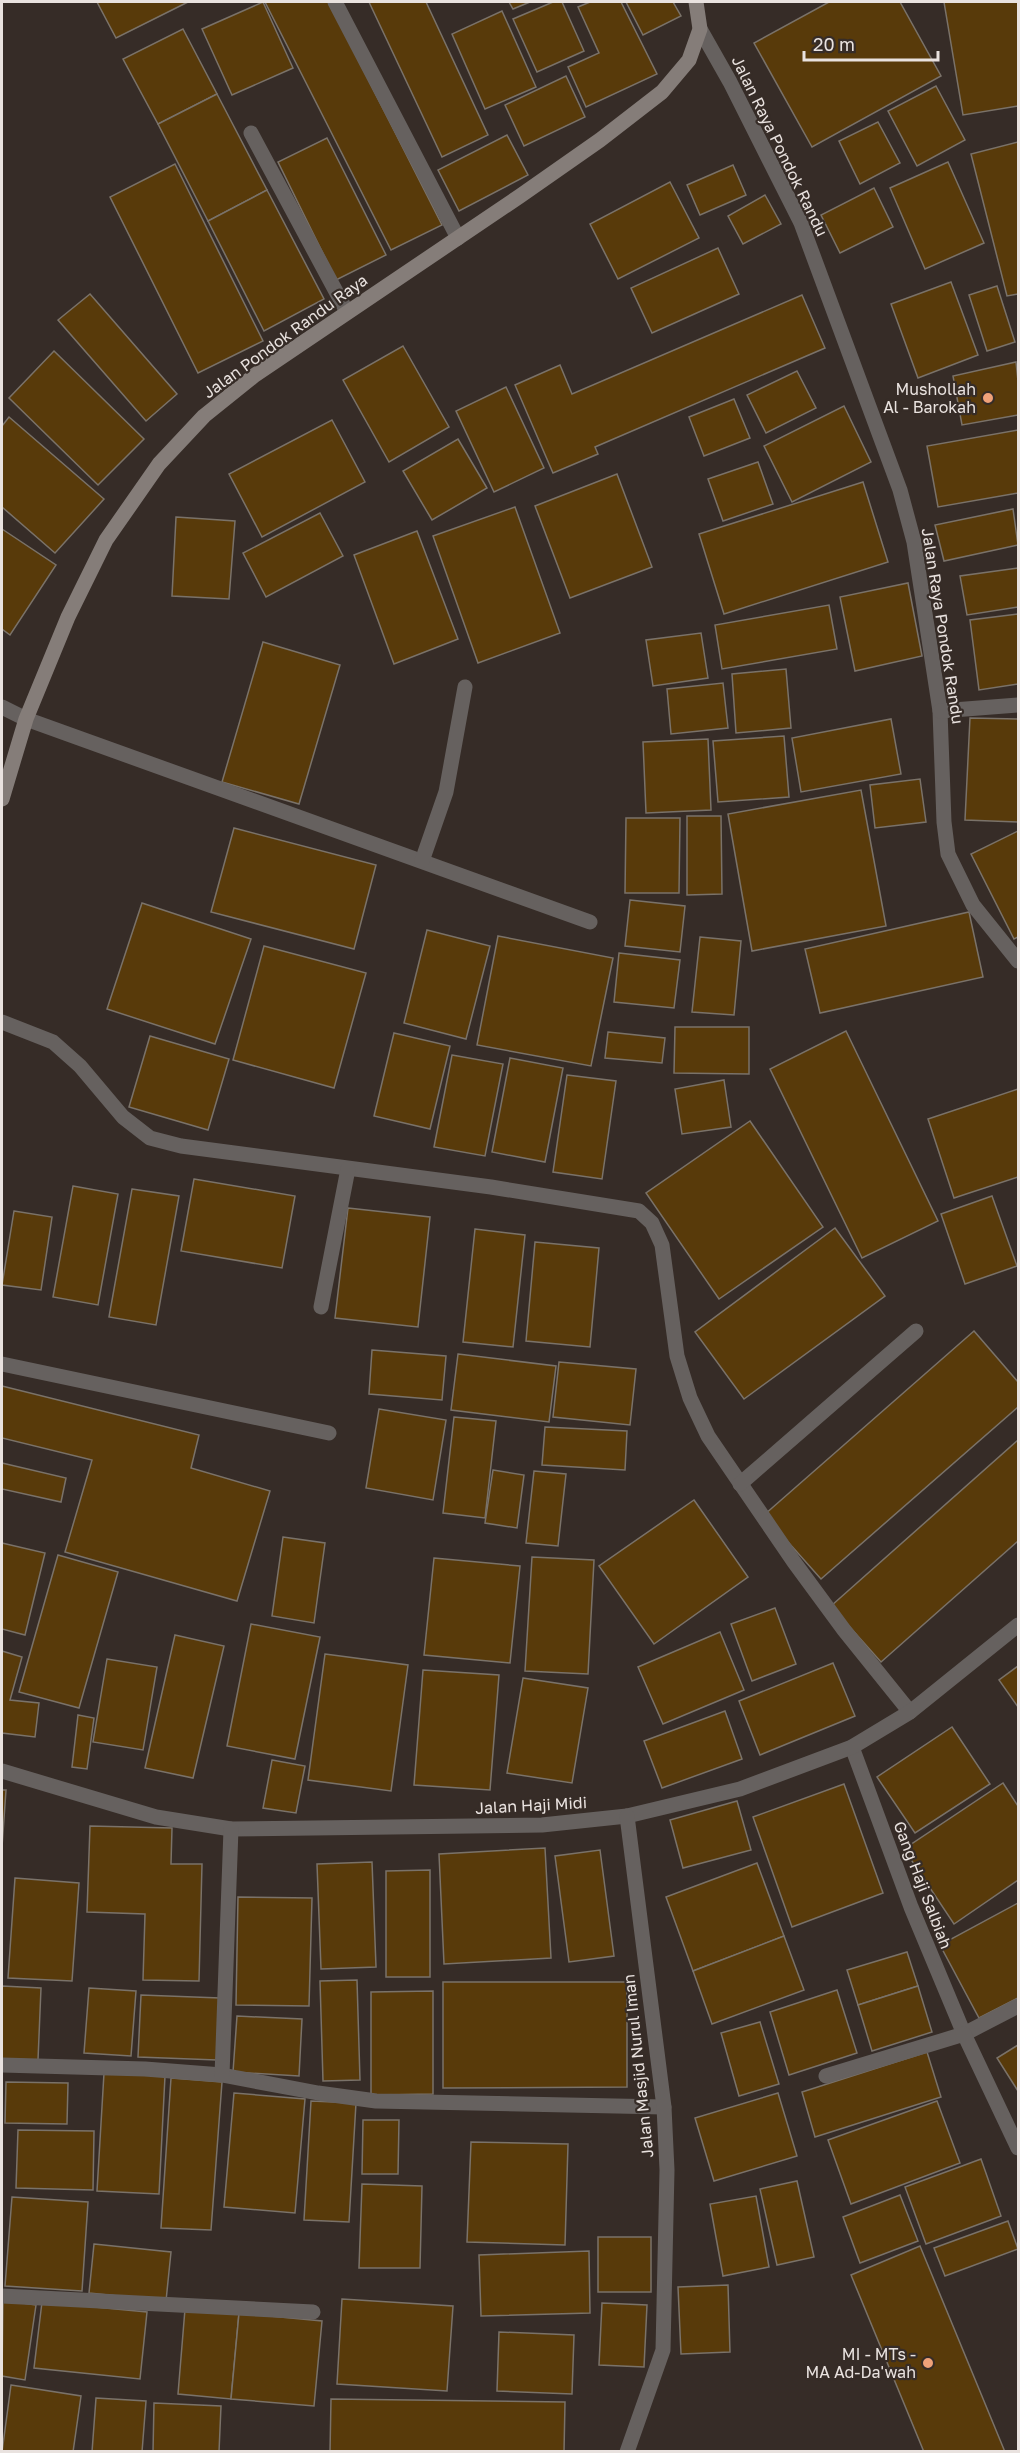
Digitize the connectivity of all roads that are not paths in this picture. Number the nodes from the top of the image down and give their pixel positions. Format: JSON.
{"nodes":[{"id":1,"x":335,"y":2,"type":"edge"},
{"id":2,"x":696,"y":2,"type":"edge"},
{"id":3,"x":700,"y":29,"type":"junction"},
{"id":4,"x":251,"y":133,"type":"dead end"},
{"id":5,"x":458,"y":238,"type":"junction"},
{"id":6,"x":347,"y":312,"type":"junction"},
{"id":7,"x":465,"y":687,"type":"dead end"},
{"id":8,"x":1018,"y":705,"type":"edge"},
{"id":9,"x":2,"y":707,"type":"edge"},
{"id":10,"x":940,"y":711,"type":"junction"},
{"id":11,"x":26,"y":719,"type":"junction"},
{"id":12,"x":2,"y":799,"type":"edge"},
{"id":13,"x":422,"y":861,"type":"junction"},
{"id":14,"x":590,"y":922,"type":"dead end"},
{"id":15,"x":1018,"y":961,"type":"edge"},
{"id":16,"x":2,"y":1022,"type":"edge"},
{"id":17,"x":348,"y":1169,"type":"junction"},
{"id":18,"x":321,"y":1307,"type":"dead end"},
{"id":19,"x":916,"y":1331,"type":"dead end"},
{"id":20,"x":2,"y":1364,"type":"edge"},
{"id":21,"x":329,"y":1432,"type":"dead end"},
{"id":22,"x":740,"y":1484,"type":"junction"},
{"id":23,"x":1018,"y":1625,"type":"edge"},
{"id":24,"x":910,"y":1712,"type":"junction"},
{"id":25,"x":852,"y":1747,"type":"junction"},
{"id":26,"x":2,"y":1771,"type":"edge"},
{"id":27,"x":627,"y":1816,"type":"junction"},
{"id":28,"x":231,"y":1829,"type":"junction"},
{"id":29,"x":1018,"y":2006,"type":"edge"},
{"id":30,"x":964,"y":2034,"type":"junction"},
{"id":31,"x":2,"y":2065,"type":"edge"},
{"id":32,"x":222,"y":2074,"type":"junction"},
{"id":33,"x":826,"y":2076,"type":"dead end"},
{"id":34,"x":664,"y":2107,"type":"junction"},
{"id":35,"x":1018,"y":2148,"type":"edge"},
{"id":36,"x":2,"y":2296,"type":"edge"},
{"id":37,"x":313,"y":2312,"type":"dead end"},
{"id":38,"x":627,"y":2451,"type":"edge"}],
"edges":[{"from":1,"to":5,"type":"street"},
{"from":2,"to":3,"type":"main road","name":"Jalan Pondok Randu Raya"},
{"from":3,"to":5,"type":"main road","name":"Jalan Pondok Randu Raya"},
{"from":3,"to":10,"type":"street","name":"Jalan Raya Pondok Randu"},
{"from":4,"to":6,"type":"street"},
{"from":5,"to":6,"type":"main road","name":"Jalan Pondok Randu Raya"},
{"from":6,"to":11,"type":"main road","name":"Jalan Pondok Randu Raya"},
{"from":7,"to":13,"type":"street"},
{"from":8,"to":10,"type":"street"},
{"from":9,"to":11,"type":"street"},
{"from":10,"to":15,"type":"street","name":"Jalan Raya Pondok Randu"},
{"from":11,"to":12,"type":"main road","name":"Jalan Pondok Randu Raya"},
{"from":11,"to":13,"type":"street"},
{"from":13,"to":14,"type":"street"},
{"from":16,"to":17,"type":"street"},
{"from":17,"to":18,"type":"street"},
{"from":17,"to":22,"type":"street"},
{"from":19,"to":22,"type":"street"},
{"from":20,"to":21,"type":"street"},
{"from":22,"to":24,"type":"street"},
{"from":23,"to":24,"type":"street","name":"Jalan Haji Midi"},
{"from":24,"to":25,"type":"street","name":"Jalan Haji Midi"},
{"from":25,"to":27,"type":"street","name":"Jalan Haji Midi"},
{"from":25,"to":30,"type":"street","name":"Gang Haji Salbiah"},
{"from":26,"to":28,"type":"street","name":"Jalan Haji Midi"},
{"from":27,"to":28,"type":"street","name":"Jalan Haji Midi"},
{"from":27,"to":34,"type":"street","name":"Jalan Masjid Nurul Iman"},
{"from":28,"to":32,"type":"street"},
{"from":29,"to":30,"type":"street"},
{"from":30,"to":33,"type":"street"},
{"from":30,"to":35,"type":"street","name":"Gang Haji Salbiah"},
{"from":31,"to":32,"type":"street"},
{"from":32,"to":34,"type":"street"},
{"from":34,"to":38,"type":"street","name":"Jalan Masjid Nurul Iman"},
{"from":36,"to":37,"type":"street"}]}
